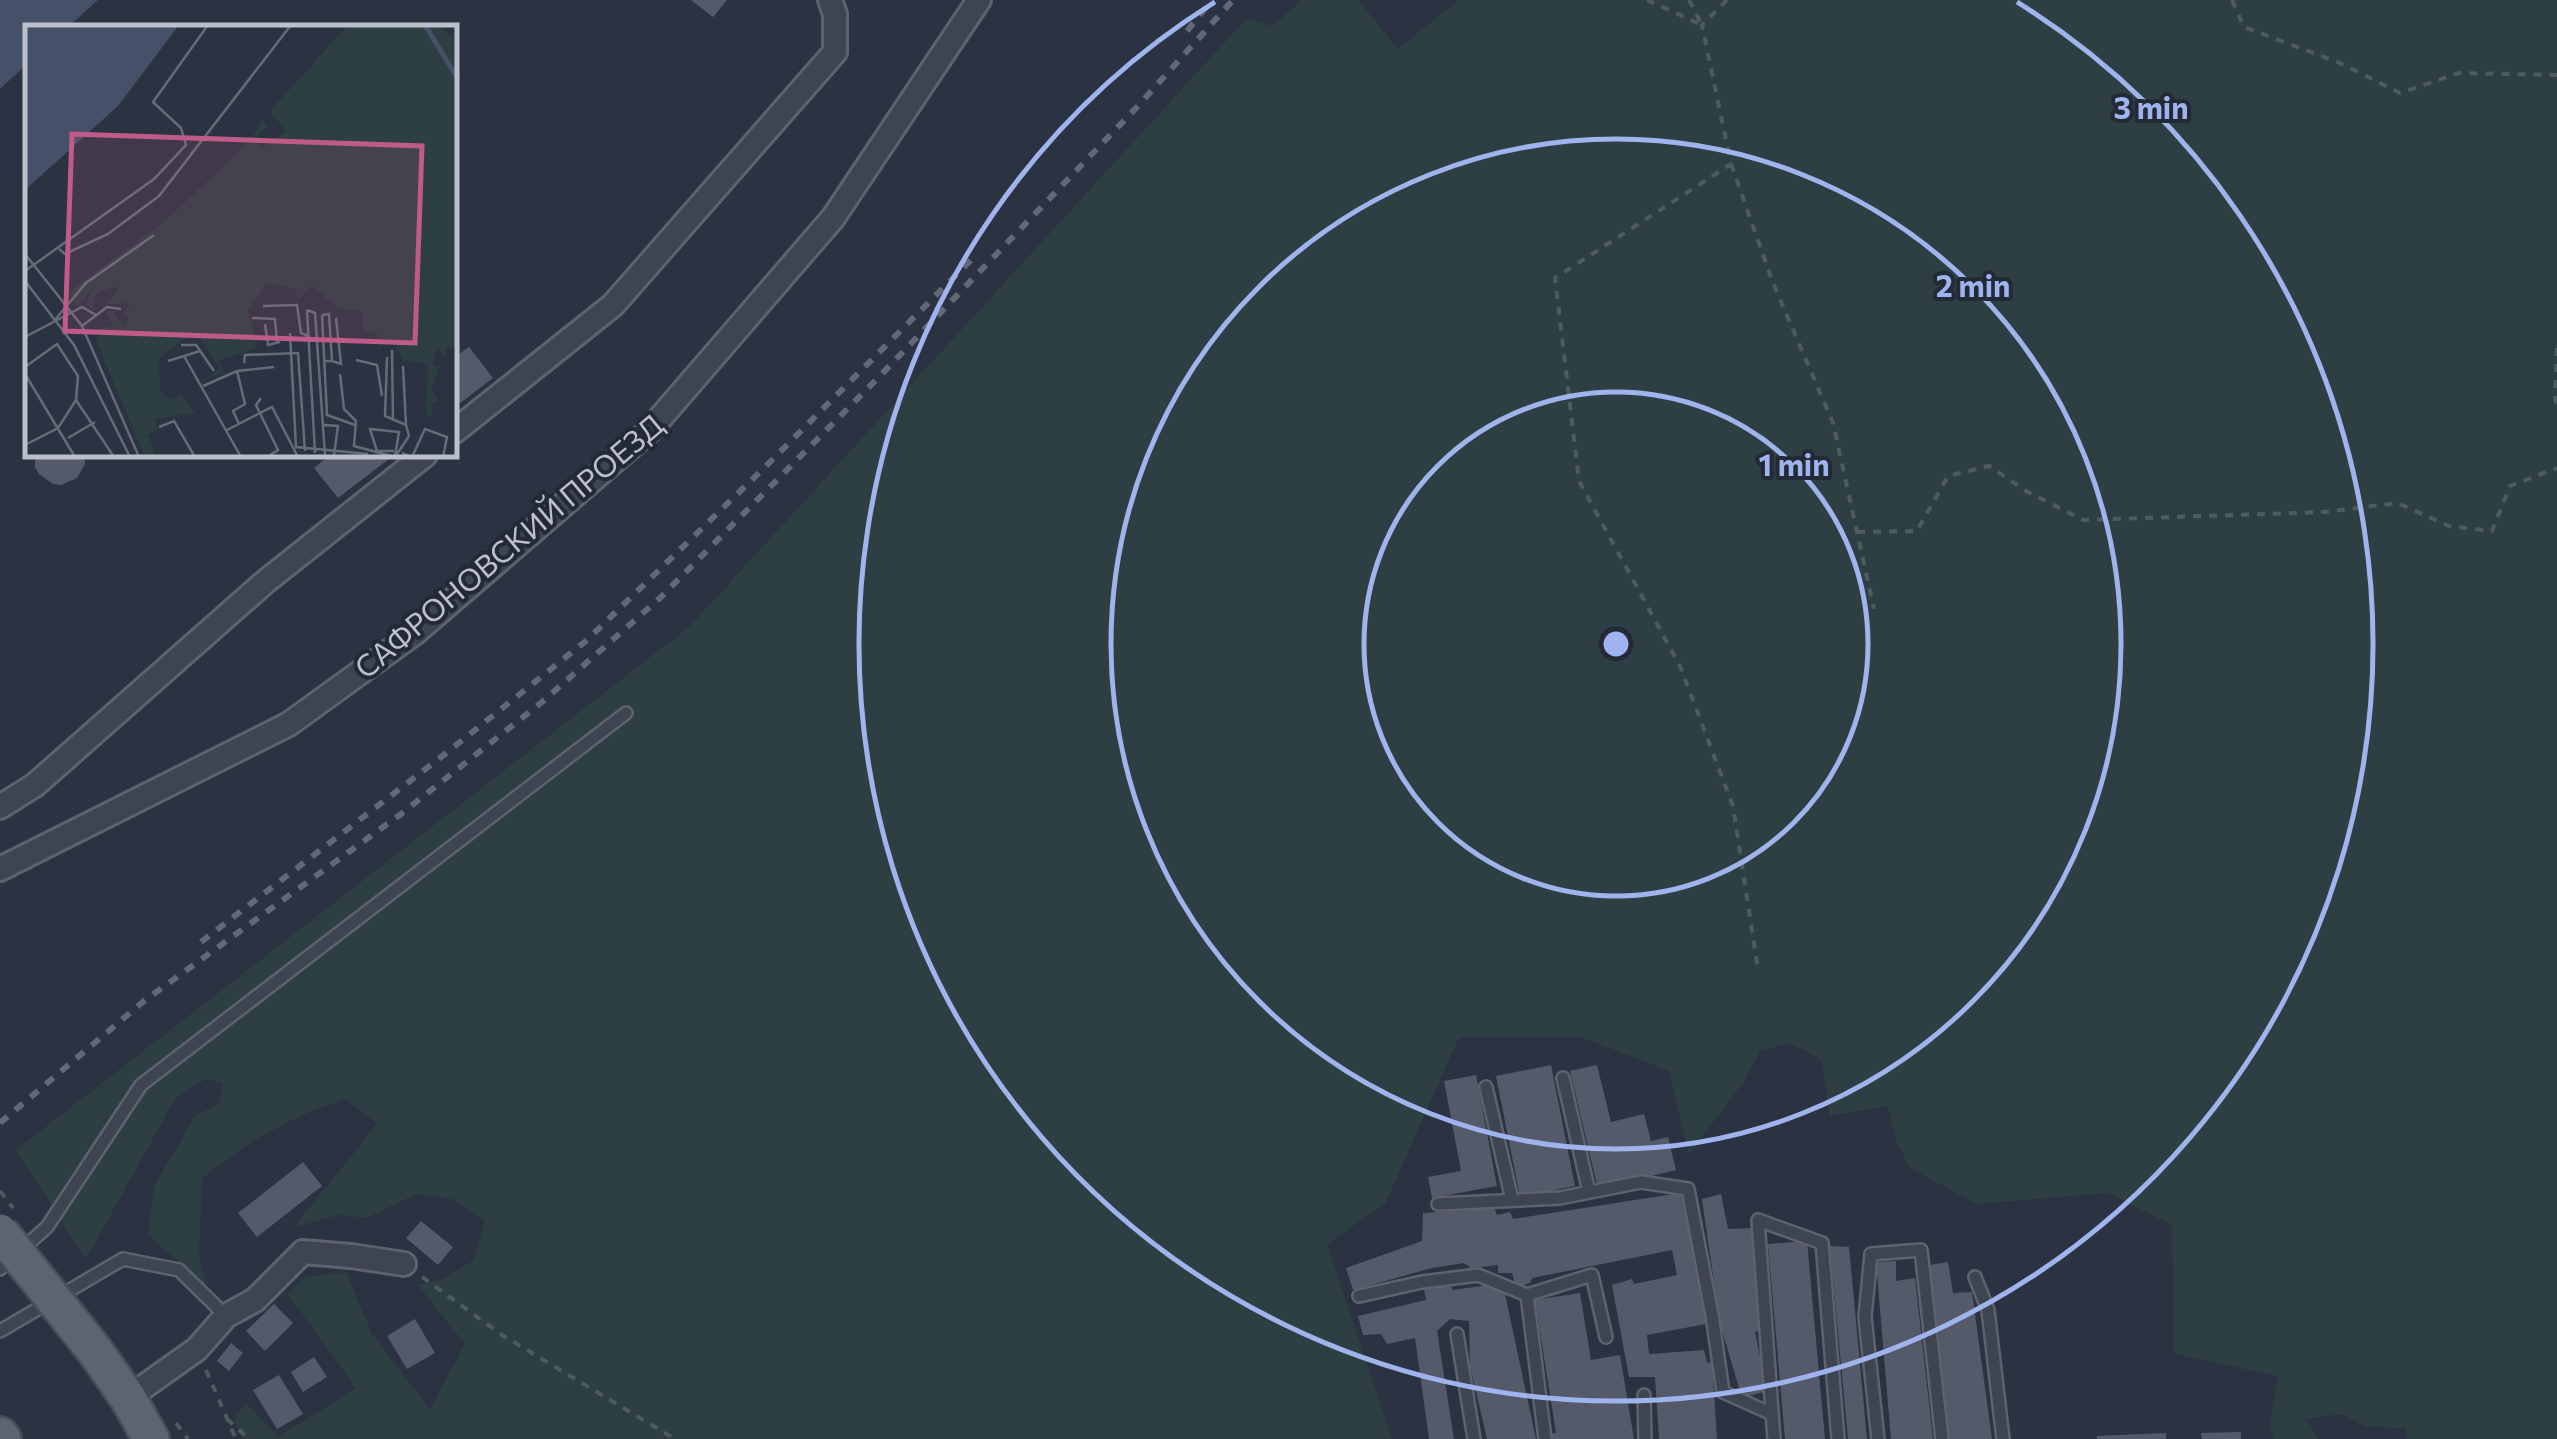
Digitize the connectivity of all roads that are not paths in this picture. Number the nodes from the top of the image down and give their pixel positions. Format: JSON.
{"nodes":[{"id":1,"x":830,"y":0,"type":"edge"},
{"id":2,"x":979,"y":0,"type":"edge"},
{"id":3,"x":458,"y":429,"type":"edge"},
{"id":4,"x":421,"y":458,"type":"edge"},
{"id":5,"x":626,"y":713,"type":"dead end"},
{"id":6,"x":0,"y":806,"type":"edge"},
{"id":7,"x":0,"y":869,"type":"edge"},
{"id":8,"x":1563,"y":1078,"type":"dead end"},
{"id":9,"x":1486,"y":1088,"type":"dead end"},
{"id":10,"x":1589,"y":1192,"type":"junction"},
{"id":11,"x":1512,"y":1200,"type":"junction"},
{"id":12,"x":1438,"y":1204,"type":"dead end"},
{"id":13,"x":0,"y":1232,"type":"edge"},
{"id":14,"x":404,"y":1264,"type":"road end"},
{"id":15,"x":0,"y":1269,"type":"edge"},
{"id":16,"x":1975,"y":1277,"type":"dead end"},
{"id":17,"x":1527,"y":1295,"type":"junction"},
{"id":18,"x":1359,"y":1296,"type":"dead end"},
{"id":19,"x":226,"y":1316,"type":"junction"},
{"id":20,"x":0,"y":1331,"type":"edge"},
{"id":21,"x":1457,"y":1334,"type":"dead end"},
{"id":22,"x":1606,"y":1337,"type":"dead end"},
{"id":23,"x":1644,"y":1396,"type":"dead end"},
{"id":24,"x":128,"y":1398,"type":"junction"},
{"id":25,"x":1772,"y":1414,"type":"junction"},
{"id":26,"x":151,"y":1439,"type":"edge"},
{"id":27,"x":1474,"y":1439,"type":"edge"},
{"id":28,"x":1545,"y":1439,"type":"edge"},
{"id":29,"x":1645,"y":1439,"type":"edge"},
{"id":30,"x":1774,"y":1439,"type":"edge"},
{"id":31,"x":1838,"y":1439,"type":"edge"},
{"id":32,"x":1878,"y":1439,"type":"edge"},
{"id":33,"x":1942,"y":1439,"type":"edge"},
{"id":34,"x":2003,"y":1439,"type":"edge"}],
"edges":[{"from":1,"to":3,"type":"street"},
{"from":2,"to":7,"type":"street","name":"САФРОНОВСКИЙ ПРОЕЗД"},
{"from":4,"to":6,"type":"street"},
{"from":5,"to":15,"type":"lane"},
{"from":8,"to":10,"type":"lane"},
{"from":9,"to":11,"type":"lane"},
{"from":10,"to":11,"type":"lane"},
{"from":10,"to":25,"type":"lane"},
{"from":11,"to":12,"type":"lane"},
{"from":13,"to":24,"type":"main road","bridge":true},
{"from":14,"to":19,"type":"street"},
{"from":16,"to":34,"type":"lane"},
{"from":17,"to":18,"type":"lane"},
{"from":17,"to":22,"type":"lane"},
{"from":17,"to":28,"type":"lane"},
{"from":19,"to":20,"type":"lane"},
{"from":19,"to":24,"type":"street"},
{"from":21,"to":27,"type":"lane"},
{"from":23,"to":29,"type":"lane"},
{"from":24,"to":26,"type":"main road"},
{"from":25,"to":30,"type":"lane"},
{"from":25,"to":31,"type":"lane"},
{"from":32,"to":33,"type":"lane"}]}
